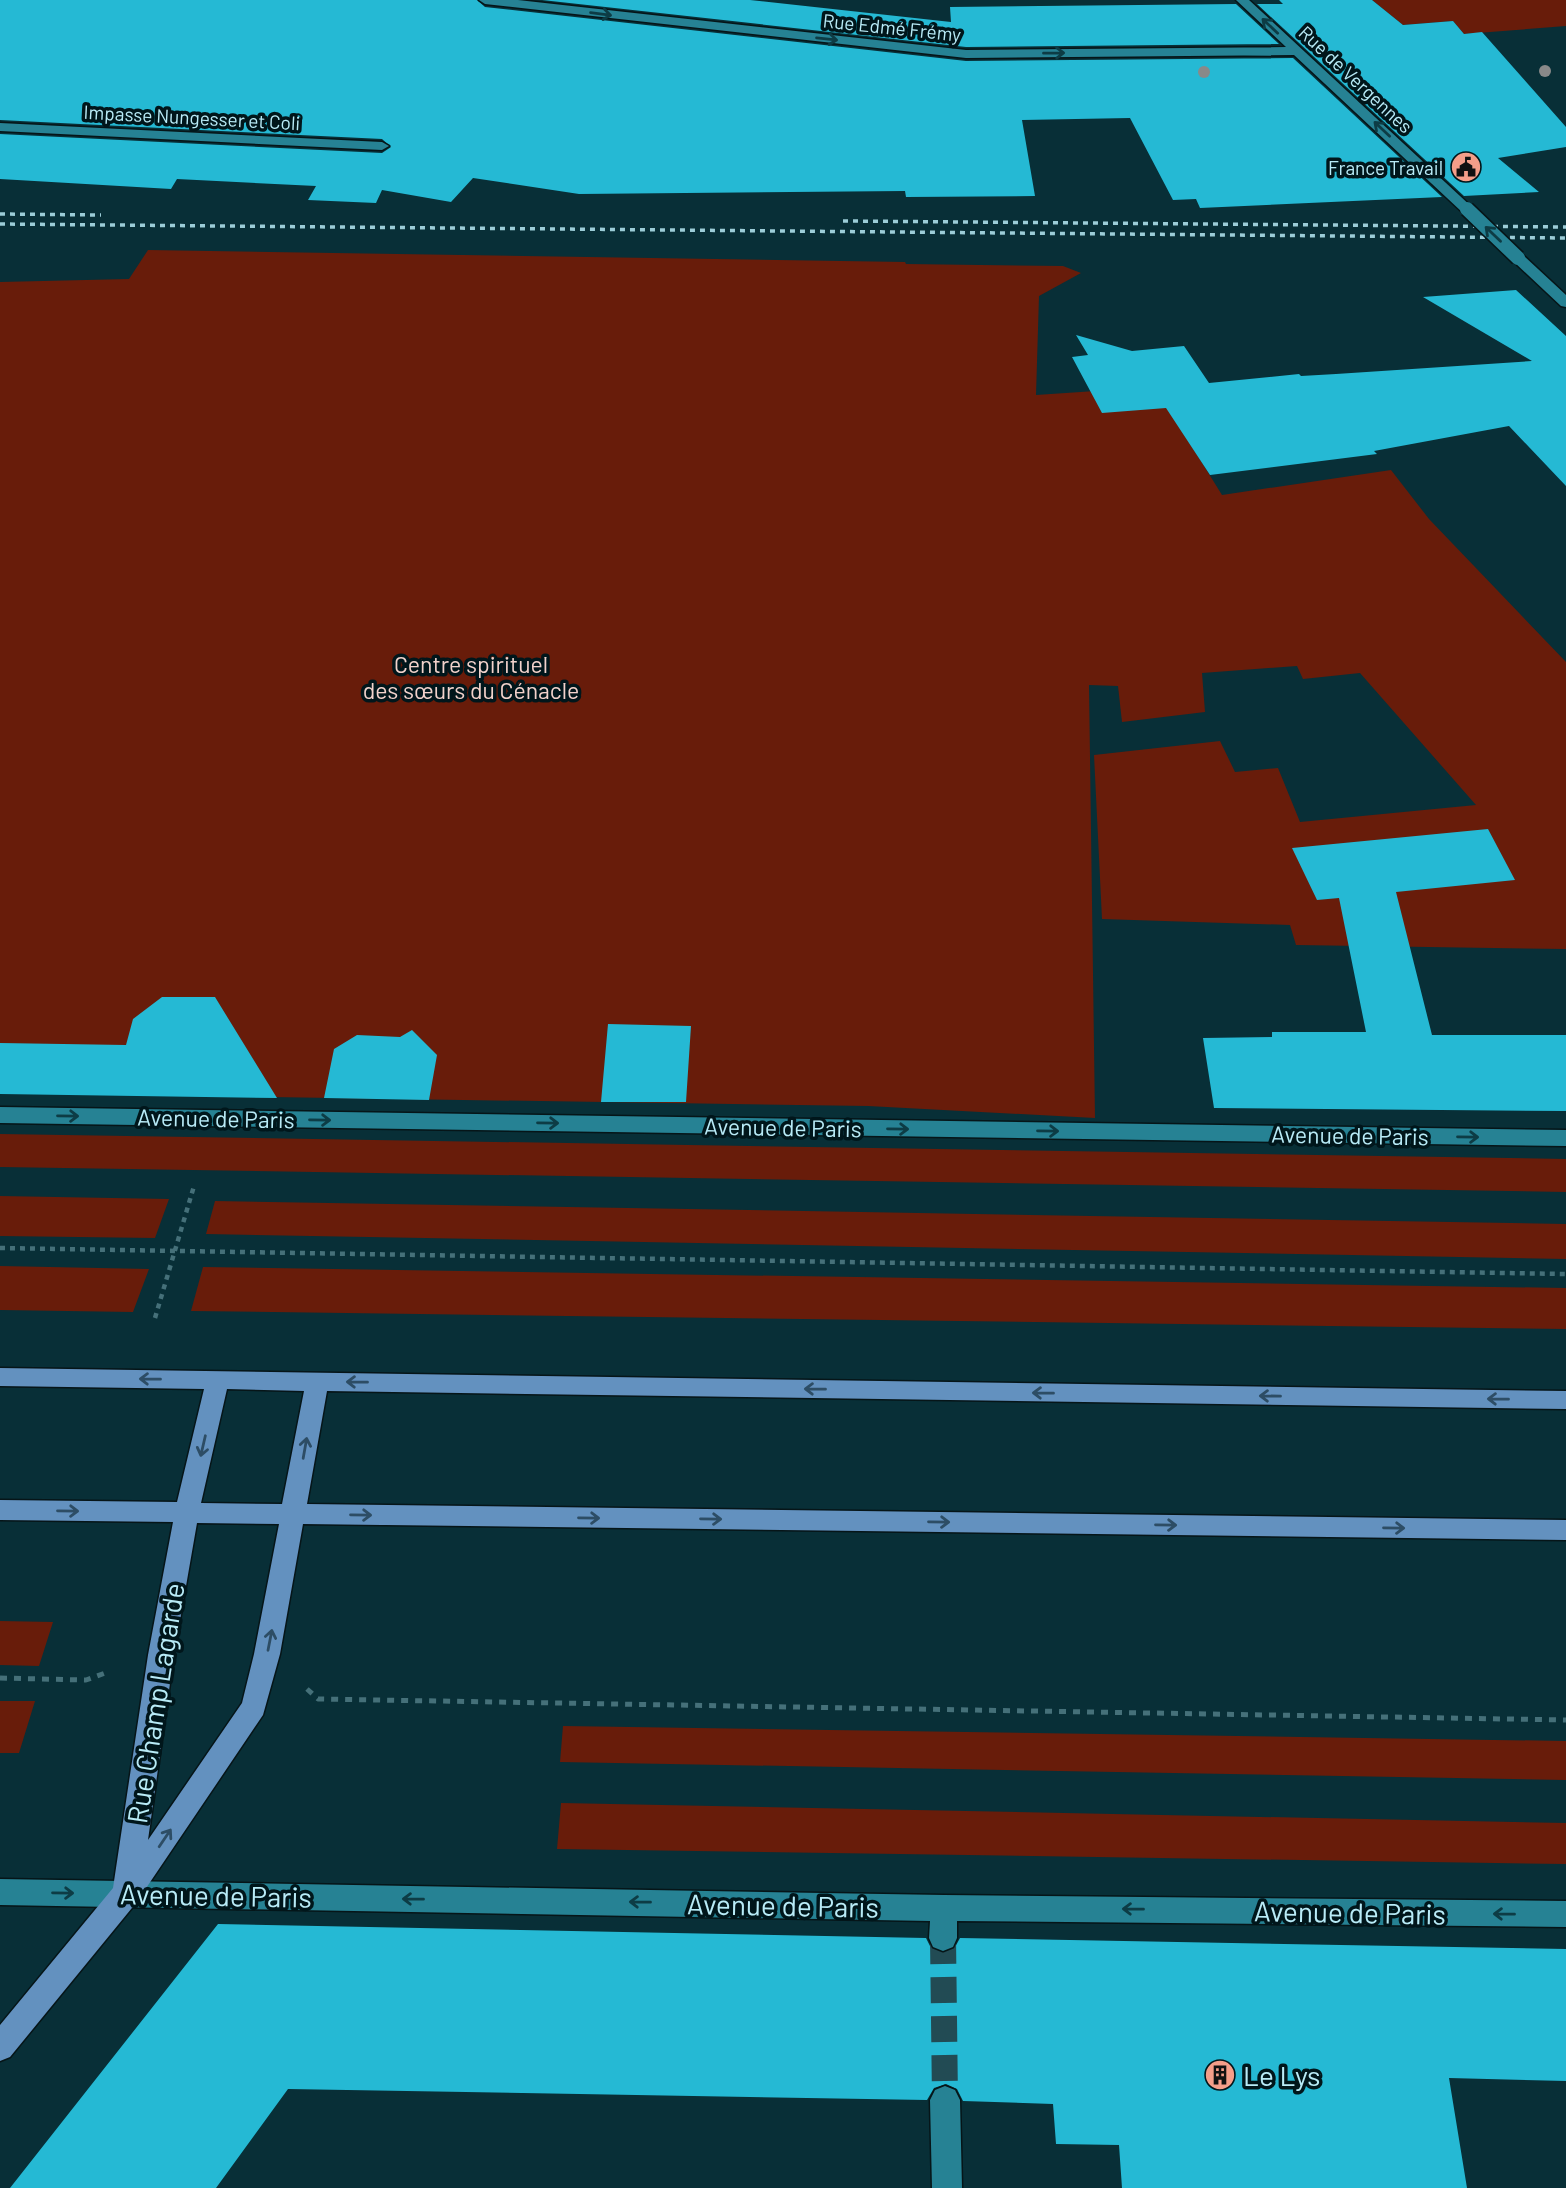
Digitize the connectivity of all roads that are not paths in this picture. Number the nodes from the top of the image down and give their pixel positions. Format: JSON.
{"nodes":[{"id":1,"x":485,"y":0,"type":"edge"},
{"id":2,"x":1242,"y":0,"type":"edge"},
{"id":3,"x":1297,"y":51,"type":"junction"},
{"id":4,"x":0,"y":127,"type":"edge"},
{"id":5,"x":382,"y":146,"type":"dead end"},
{"id":6,"x":1566,"y":303,"type":"edge"},
{"id":7,"x":0,"y":1115,"type":"edge"},
{"id":8,"x":1566,"y":1138,"type":"edge"},
{"id":9,"x":0,"y":1377,"type":"edge"},
{"id":10,"x":218,"y":1380,"type":"junction"},
{"id":11,"x":317,"y":1382,"type":"junction"},
{"id":12,"x":1566,"y":1400,"type":"edge"},
{"id":13,"x":0,"y":1510,"type":"edge"},
{"id":14,"x":187,"y":1512,"type":"junction"},
{"id":15,"x":293,"y":1514,"type":"junction"},
{"id":16,"x":1566,"y":1530,"type":"edge"},
{"id":17,"x":0,"y":1892,"type":"edge"},
{"id":18,"x":126,"y":1894,"type":"junction"},
{"id":19,"x":944,"y":1908,"type":"junction"},
{"id":20,"x":1566,"y":1914,"type":"edge"},
{"id":21,"x":943,"y":1938,"type":"tunnel mouth"},
{"id":22,"x":0,"y":2047,"type":"edge"},
{"id":23,"x":945,"y":2100,"type":"tunnel mouth"},
{"id":24,"x":947,"y":2188,"type":"edge"}],
"edges":[{"from":1,"to":3,"type":"street","name":"Rue Edmé Frémy","one_way":true},
{"from":3,"to":2,"type":"street","name":"Rue de Vergennes","one_way":true},
{"from":6,"to":3,"type":"street","name":"Rue de Vergennes","one_way":true,"bridge":true},
{"from":4,"to":5,"type":"street","name":"Impasse Nungesser et Coli"},
{"from":7,"to":8,"type":"street","name":"Avenue de Paris","one_way":true},
{"from":10,"to":9,"type":"main road","one_way":true},
{"from":10,"to":11,"type":"main road"},
{"from":10,"to":14,"type":"main road","one_way":true},
{"from":12,"to":11,"type":"main road","one_way":true},
{"from":15,"to":11,"type":"main road","one_way":true},
{"from":13,"to":14,"type":"main road","one_way":true},
{"from":14,"to":15,"type":"main road"},
{"from":14,"to":18,"type":"main road","name":"Rue Champ Lagarde"},
{"from":15,"to":16,"type":"main road","one_way":true},
{"from":18,"to":15,"type":"main road","name":"Rue Champ Lagarde","one_way":true},
{"from":17,"to":18,"type":"street","name":"Avenue de Paris","one_way":true},
{"from":19,"to":18,"type":"street","name":"Avenue de Paris","one_way":true},
{"from":18,"to":22,"type":"main road","name":"Rue Champ Lagarde"},
{"from":20,"to":19,"type":"street","name":"Avenue de Paris","one_way":true},
{"from":19,"to":21,"type":"street"},
{"from":23,"to":24,"type":"street"}]}
